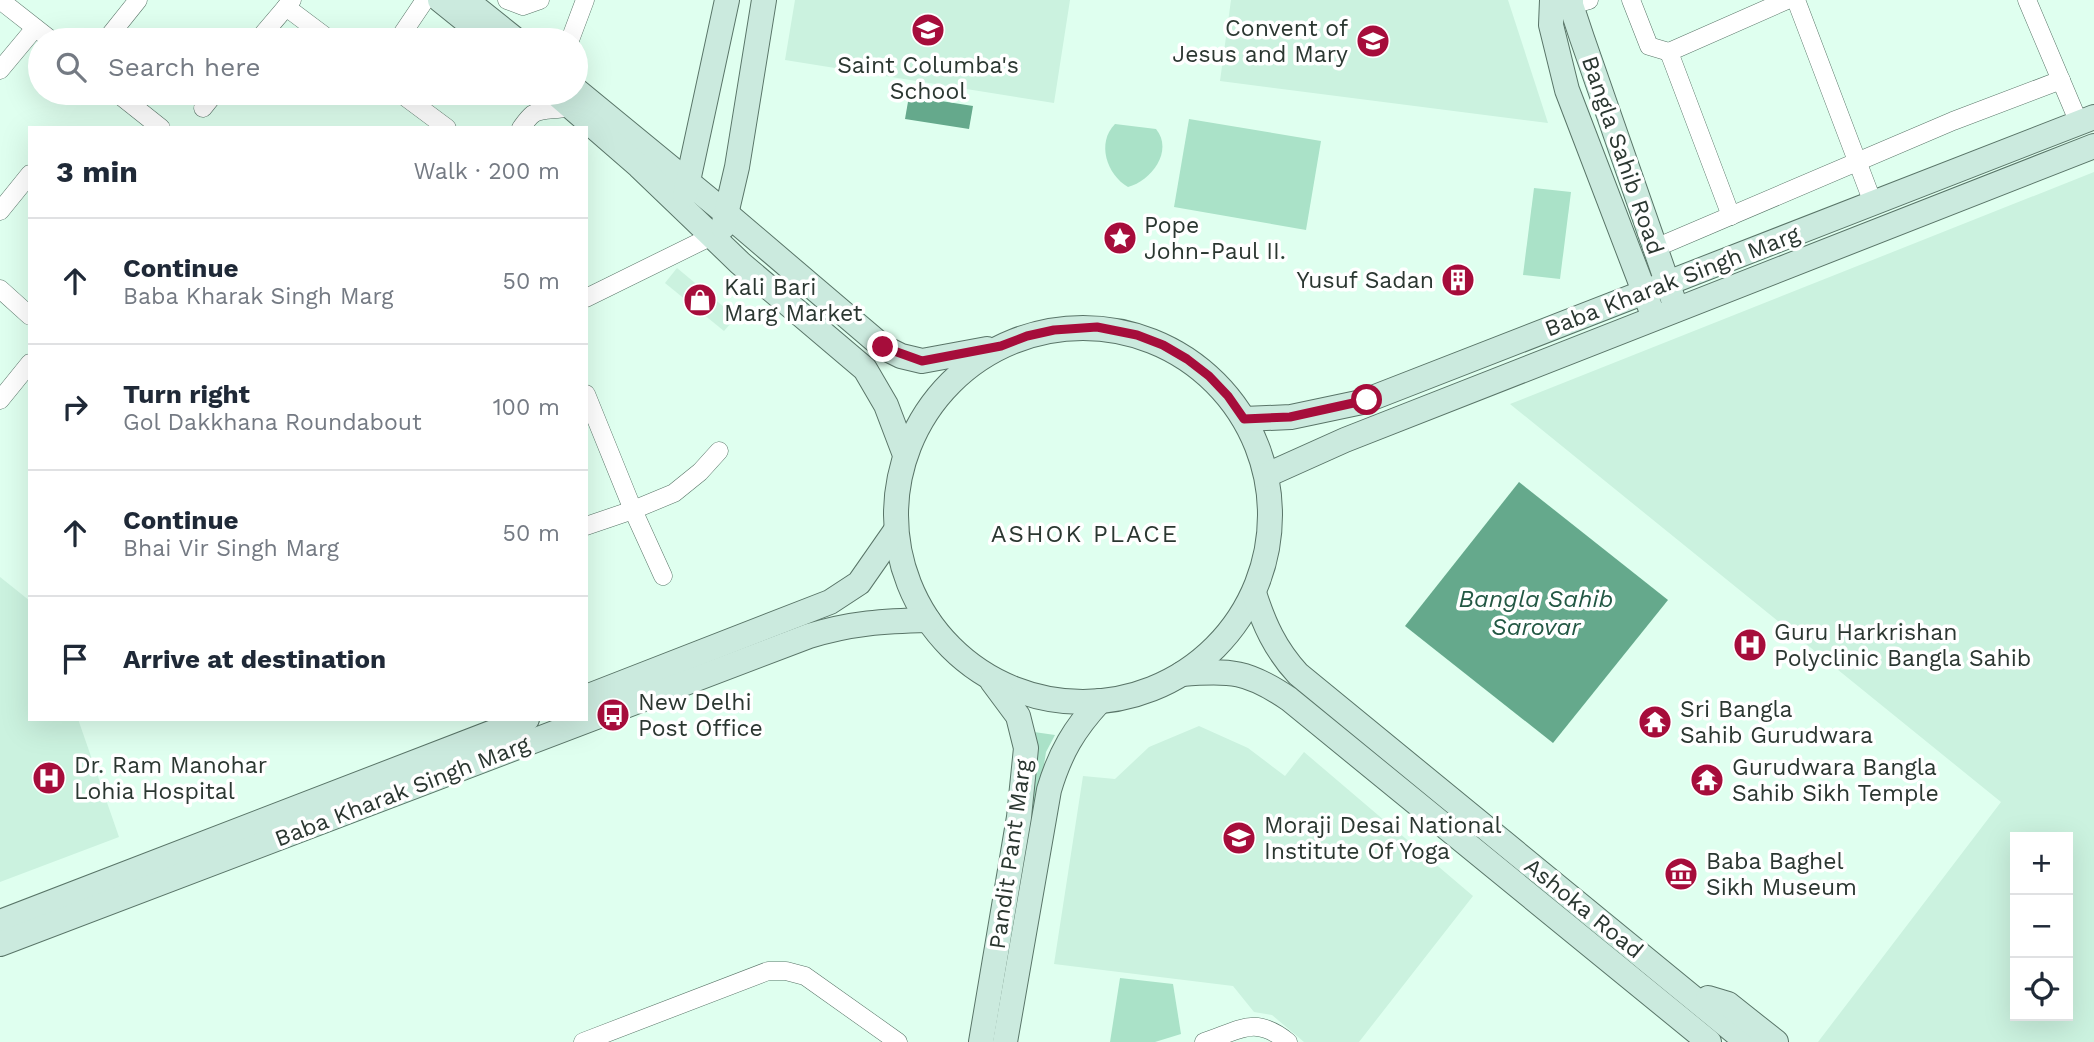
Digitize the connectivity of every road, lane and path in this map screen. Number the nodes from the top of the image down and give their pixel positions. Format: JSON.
{"nodes":[{"id":1,"x":0,"y":0,"type":"edge"},
{"id":2,"x":138,"y":0,"type":"edge"},
{"id":3,"x":425,"y":0,"type":"edge"},
{"id":4,"x":440,"y":0,"type":"edge"},
{"id":5,"x":466,"y":0,"type":"edge"},
{"id":6,"x":507,"y":0,"type":"edge"},
{"id":7,"x":540,"y":0,"type":"edge"},
{"id":8,"x":584,"y":0,"type":"edge"},
{"id":9,"x":727,"y":0,"type":"edge"},
{"id":10,"x":764,"y":0,"type":"edge"},
{"id":11,"x":1631,"y":0,"type":"edge"},
{"id":12,"x":1787,"y":0,"type":"edge"},
{"id":13,"x":1796,"y":0,"type":"edge"},
{"id":14,"x":2027,"y":0,"type":"edge"},
{"id":15,"x":1571,"y":1,"type":"edge"},
{"id":16,"x":289,"y":4,"type":"edge"},
{"id":17,"x":1752,"y":7,"type":"edge"},
{"id":18,"x":35,"y":28,"type":"edge"},
{"id":19,"x":116,"y":28,"type":"edge"},
{"id":20,"x":268,"y":28,"type":"edge"},
{"id":21,"x":316,"y":28,"type":"edge"},
{"id":22,"x":406,"y":28,"type":"edge"},
{"id":23,"x":475,"y":28,"type":"edge"},
{"id":24,"x":501,"y":28,"type":"edge"},
{"id":25,"x":574,"y":28,"type":"edge"},
{"id":26,"x":28,"y":36,"type":"edge"},
{"id":27,"x":1669,"y":52,"type":"junction"},
{"id":28,"x":0,"y":70,"type":"edge"},
{"id":29,"x":2061,"y":80,"type":"junction"},
{"id":30,"x":132,"y":105,"type":"edge"},
{"id":31,"x":205,"y":105,"type":"edge"},
{"id":32,"x":416,"y":105,"type":"edge"},
{"id":33,"x":561,"y":105,"type":"edge"},
{"id":34,"x":581,"y":105,"type":"edge"},
{"id":35,"x":203,"y":108,"type":"dead end"},
{"id":36,"x":2086,"y":120,"type":"edge"},
{"id":37,"x":158,"y":126,"type":"edge"},
{"id":38,"x":444,"y":126,"type":"edge"},
{"id":39,"x":523,"y":126,"type":"edge"},
{"id":40,"x":2094,"y":146,"type":"edge"},
{"id":41,"x":1857,"y":162,"type":"junction"},
{"id":42,"x":28,"y":176,"type":"edge"},
{"id":43,"x":685,"y":194,"type":"junction"},
{"id":44,"x":1872,"y":203,"type":"junction"},
{"id":45,"x":0,"y":211,"type":"edge"},
{"id":46,"x":727,"y":215,"type":"junction"},
{"id":47,"x":1731,"y":216,"type":"junction"},
{"id":48,"x":715,"y":239,"type":"junction"},
{"id":49,"x":1667,"y":243,"type":"dead end"},
{"id":50,"x":1667,"y":284,"type":"junction"},
{"id":51,"x":0,"y":289,"type":"edge"},
{"id":52,"x":1643,"y":293,"type":"junction"},
{"id":53,"x":588,"y":297,"type":"edge"},
{"id":54,"x":28,"y":314,"type":"edge"},
{"id":55,"x":1666,"y":314,"type":"junction"},
{"id":56,"x":1001,"y":346,"type":"junction"},
{"id":57,"x":28,"y":365,"type":"edge"},
{"id":58,"x":0,"y":400,"type":"edge"},
{"id":59,"x":588,"y":404,"type":"edge"},
{"id":60,"x":1244,"y":419,"type":"junction"},
{"id":61,"x":594,"y":435,"type":"edge"},
{"id":62,"x":719,"y":450,"type":"dead end"},
{"id":63,"x":905,"y":455,"type":"junction"},
{"id":64,"x":1267,"y":475,"type":"junction"},
{"id":65,"x":633,"y":510,"type":"junction"},
{"id":66,"x":588,"y":525,"type":"edge"},
{"id":67,"x":896,"y":530,"type":"junction"},
{"id":68,"x":663,"y":576,"type":"dead end"},
{"id":69,"x":1254,"y":593,"type":"junction"},
{"id":70,"x":928,"y":620,"type":"junction"},
{"id":71,"x":1182,"y":674,"type":"junction"},
{"id":72,"x":988,"y":676,"type":"junction"},
{"id":73,"x":588,"y":691,"type":"edge"},
{"id":74,"x":1100,"y":701,"type":"junction"},
{"id":75,"x":588,"y":720,"type":"edge"},
{"id":76,"x":522,"y":721,"type":"edge"},
{"id":77,"x":586,"y":721,"type":"edge"},
{"id":78,"x":1031,"y":819,"type":"junction"},
{"id":79,"x":0,"y":922,"type":"edge"},
{"id":80,"x":0,"y":944,"type":"edge"},
{"id":81,"x":1687,"y":992,"type":"junction"},
{"id":82,"x":583,"y":1042,"type":"edge"},
{"id":83,"x":898,"y":1042,"type":"edge"},
{"id":84,"x":981,"y":1042,"type":"edge"},
{"id":85,"x":1005,"y":1042,"type":"edge"},
{"id":86,"x":1204,"y":1042,"type":"edge"},
{"id":87,"x":1288,"y":1042,"type":"edge"},
{"id":88,"x":1709,"y":1042,"type":"edge"},
{"id":89,"x":1747,"y":1042,"type":"edge"},
{"id":90,"x":1776,"y":1042,"type":"edge"}],
"edges":[{"from":1,"to":18,"type":"street"},
{"from":2,"to":19,"type":"street"},
{"from":3,"to":22,"type":"street"},
{"from":4,"to":23,"type":"main road"},
{"from":5,"to":24,"type":"main road"},
{"from":6,"to":7,"type":"street"},
{"from":8,"to":25,"type":"street"},
{"from":9,"to":43,"type":"main road"},
{"from":10,"to":46,"type":"main road"},
{"from":11,"to":27,"type":"street"},
{"from":12,"to":17,"type":"street"},
{"from":13,"to":41,"type":"street"},
{"from":14,"to":29,"type":"street"},
{"from":15,"to":50,"type":"main road","name":"Bangla Sahib Road"},
{"from":15,"to":52,"type":"main road","name":"Bangla Sahib Road"},
{"from":16,"to":20,"type":"street"},
{"from":16,"to":21,"type":"street"},
{"from":17,"to":27,"type":"street"},
{"from":26,"to":28,"type":"street"},
{"from":27,"to":47,"type":"street"},
{"from":29,"to":36,"type":"street"},
{"from":29,"to":41,"type":"street"},
{"from":30,"to":37,"type":"street"},
{"from":31,"to":35,"type":"street"},
{"from":32,"to":38,"type":"street"},
{"from":33,"to":39,"type":"street"},
{"from":34,"to":43,"type":"main road"},
{"from":36,"to":44,"type":"main road","name":"Baba Kharak Singh Marg"},
{"from":40,"to":55,"type":"main road","name":"Baba Kharak Singh Marg"},
{"from":41,"to":44,"type":"street"},
{"from":41,"to":47,"type":"street"},
{"from":42,"to":45,"type":"street"},
{"from":43,"to":46,"type":"main road"},
{"from":43,"to":48,"type":"main road"},
{"from":44,"to":50,"type":"main road","name":"Baba Kharak Singh Marg"},
{"from":46,"to":48,"type":"main road"},
{"from":46,"to":56,"type":"main road"},
{"from":47,"to":49,"type":"street"},
{"from":48,"to":53,"type":"street"},
{"from":48,"to":63,"type":"main road"},
{"from":50,"to":52,"type":"main road","name":"Baba Kharak Singh Marg"},
{"from":50,"to":55,"type":"main road","name":"Bangla Sahib Road"},
{"from":51,"to":54,"type":"street"},
{"from":52,"to":55,"type":"main road","name":"Bangla Sahib Road"},
{"from":52,"to":60,"type":"main road","name":"Baba Kharak Singh Marg"},
{"from":55,"to":64,"type":"main road","name":"Baba Kharak Singh Marg"},
{"from":56,"to":60,"type":"main road"},
{"from":56,"to":63,"type":"main road"},
{"from":57,"to":58,"type":"street"},
{"from":59,"to":61,"type":"street"},
{"from":60,"to":64,"type":"main road"},
{"from":61,"to":65,"type":"street"},
{"from":62,"to":65,"type":"street"},
{"from":63,"to":67,"type":"main road"},
{"from":64,"to":69,"type":"main road"},
{"from":65,"to":66,"type":"street"},
{"from":65,"to":68,"type":"street"},
{"from":67,"to":70,"type":"main road"},
{"from":67,"to":73,"type":"main road"},
{"from":69,"to":71,"type":"main road"},
{"from":69,"to":81,"type":"main road","name":"Ashoka Road"},
{"from":70,"to":72,"type":"main road"},
{"from":70,"to":75,"type":"main road","name":"Baba Kharak Singh Marg"},
{"from":71,"to":74,"type":"main road"},
{"from":71,"to":88,"type":"main road","name":"Ashoka Road"},
{"from":72,"to":74,"type":"main road"},
{"from":72,"to":78,"type":"main road","name":"Pandit Pant Marg"},
{"from":74,"to":78,"type":"main road","name":"Pandit Pant Marg"},
{"from":76,"to":79,"type":"main road","name":"Baba Kharak Singh Marg"},
{"from":77,"to":80,"type":"main road","name":"Baba Kharak Singh Marg"},
{"from":78,"to":84,"type":"main road","name":"Pandit Pant Marg"},
{"from":78,"to":85,"type":"main road","name":"Pandit Pant Marg"},
{"from":81,"to":89,"type":"main road","name":"Ashoka Road"},
{"from":81,"to":90,"type":"main road"},
{"from":82,"to":83,"type":"street"},
{"from":86,"to":87,"type":"street"}]}
